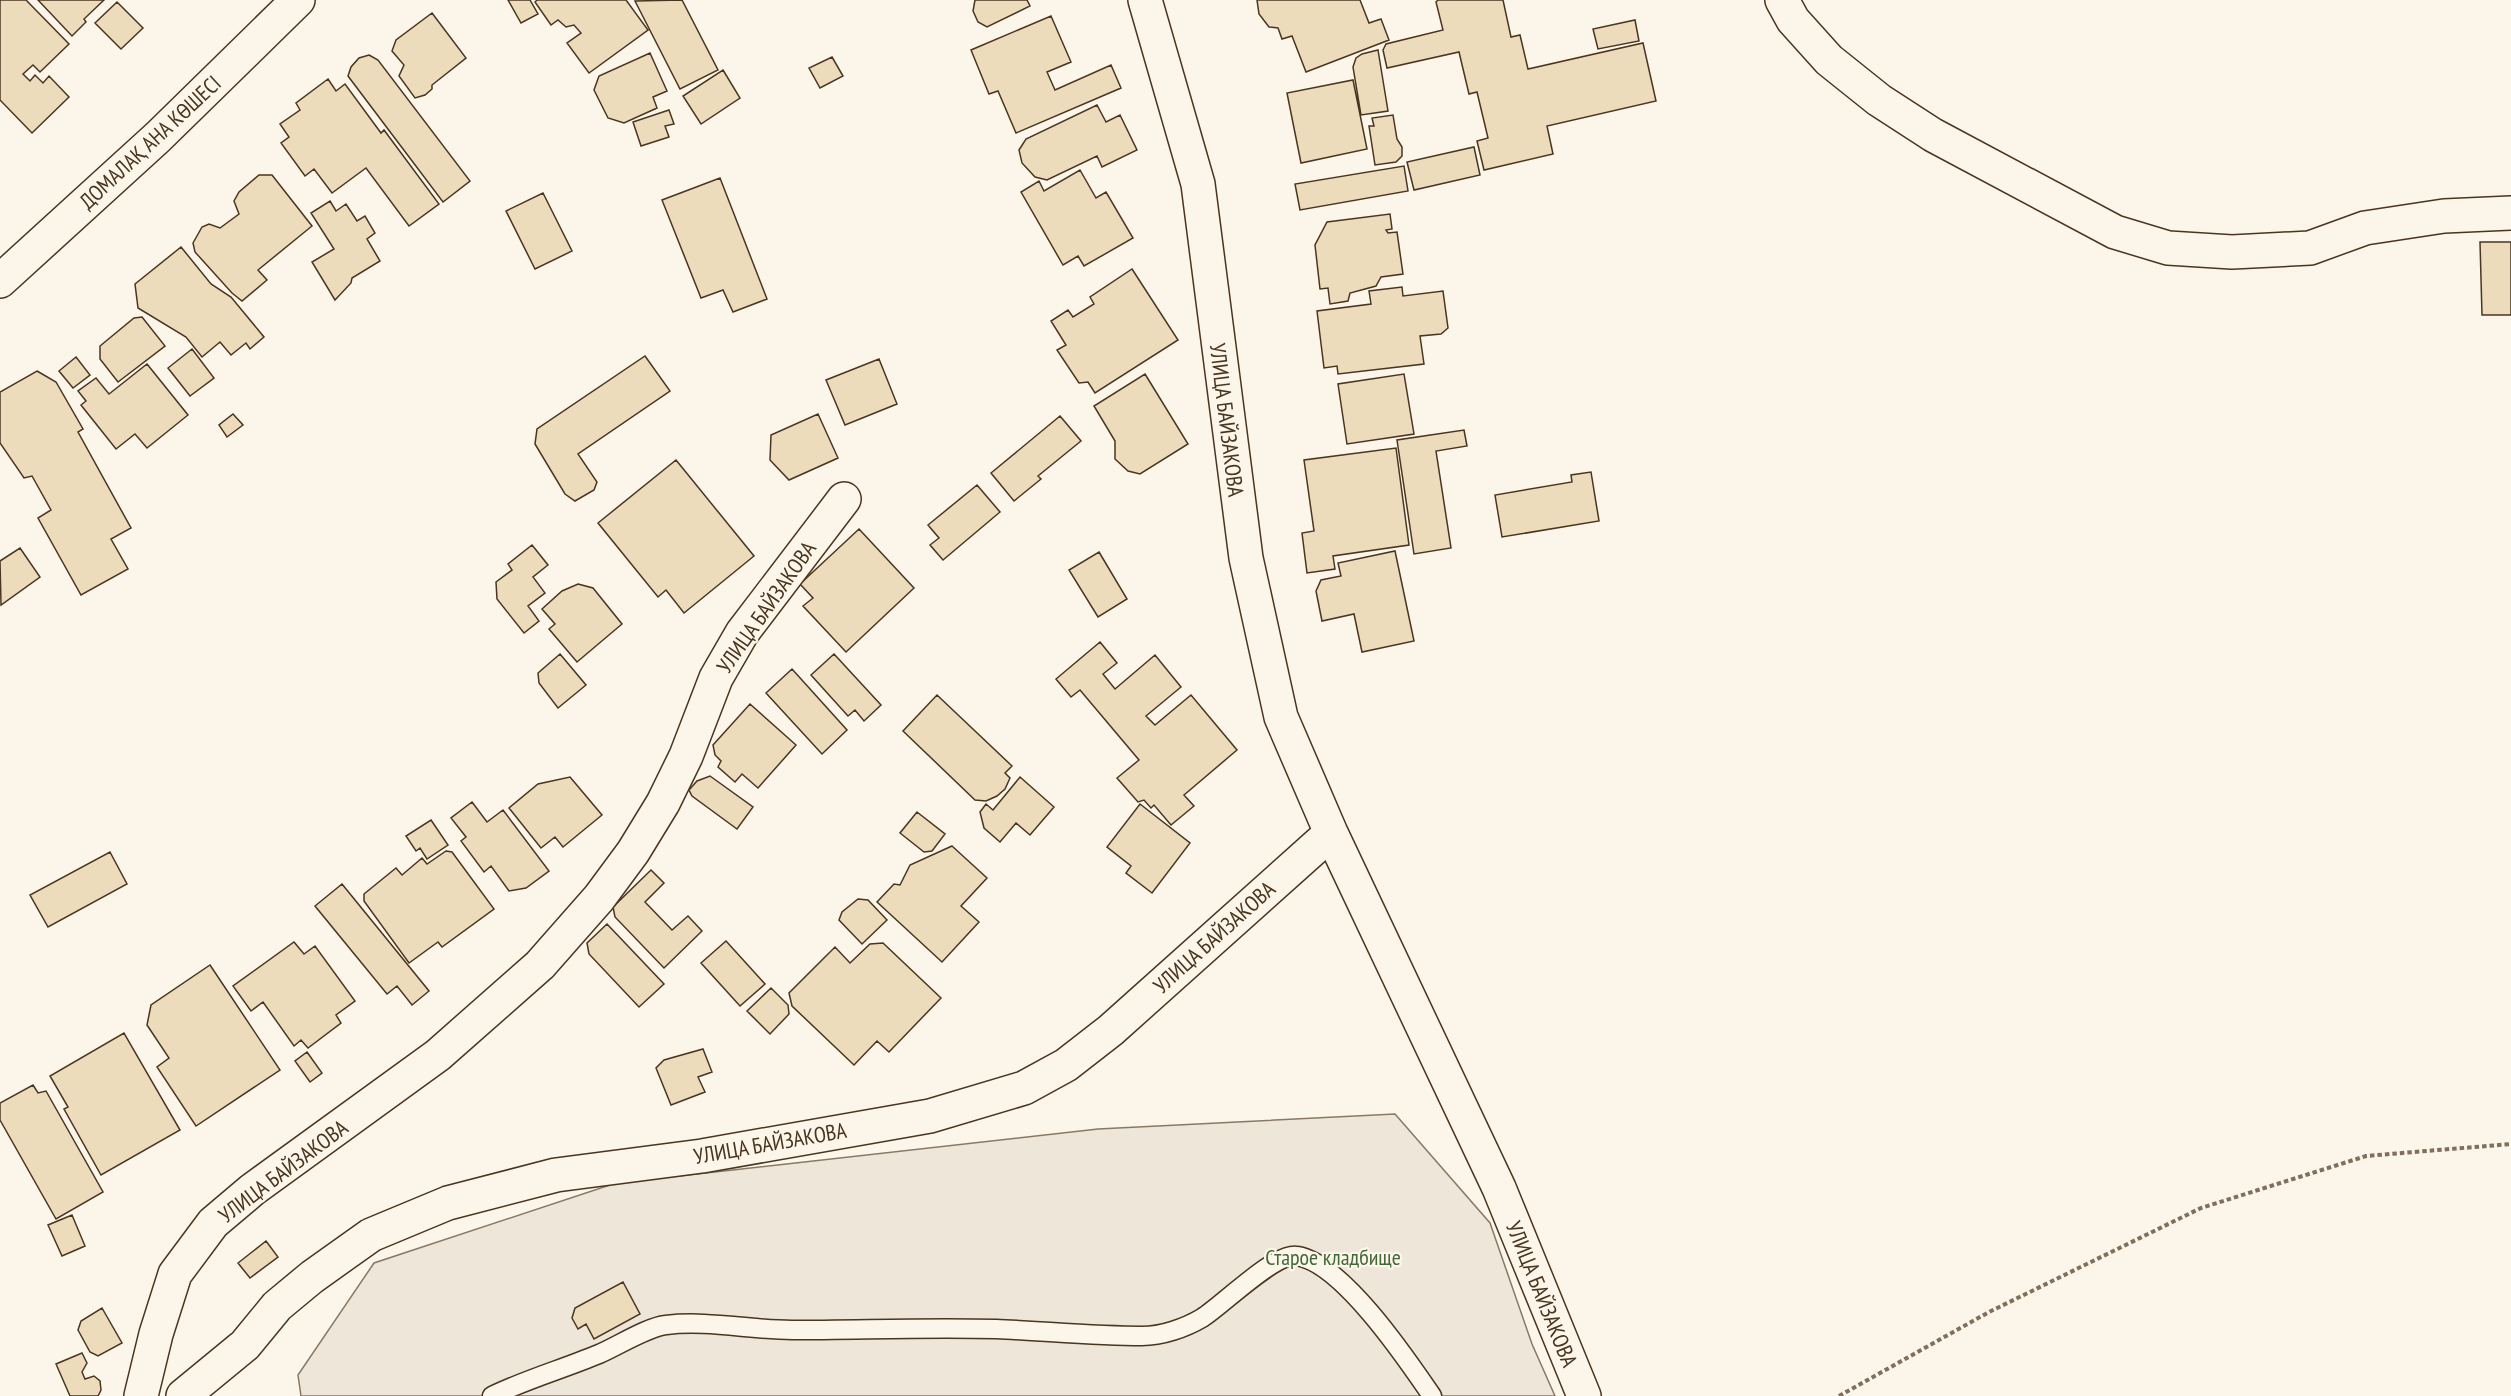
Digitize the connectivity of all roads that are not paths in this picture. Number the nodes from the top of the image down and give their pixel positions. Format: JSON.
{"nodes":[{"id":1,"x":298,"y":0,"type":"edge"},
{"id":2,"x":1145,"y":0,"type":"edge"},
{"id":3,"x":1782,"y":0,"type":"edge"},
{"id":4,"x":2511,"y":213,"type":"edge"},
{"id":5,"x":0,"y":281,"type":"edge"},
{"id":6,"x":844,"y":499,"type":"dead end"},
{"id":7,"x":1330,"y":833,"type":"junction"},
{"id":8,"x":141,"y":1396,"type":"edge"},
{"id":9,"x":184,"y":1396,"type":"edge"},
{"id":10,"x":492,"y":1396,"type":"edge"},
{"id":11,"x":1432,"y":1396,"type":"edge"},
{"id":12,"x":1584,"y":1396,"type":"edge"}],
"edges":[{"from":1,"to":5,"type":"street","name":"ДОМАЛАҚ АНА КӨШЕСІ"},
{"from":2,"to":7,"type":"street","name":"УЛИЦА БАЙЗАКОВА"},
{"from":3,"to":4,"type":"street"},
{"from":6,"to":8,"type":"street","name":"УЛИЦА БАЙЗАКОВА"},
{"from":7,"to":9,"type":"street","name":"УЛИЦА БАЙЗАКОВА"},
{"from":7,"to":12,"type":"street","name":"УЛИЦА БАЙЗАКОВА"},
{"from":10,"to":11,"type":"lane"}]}
